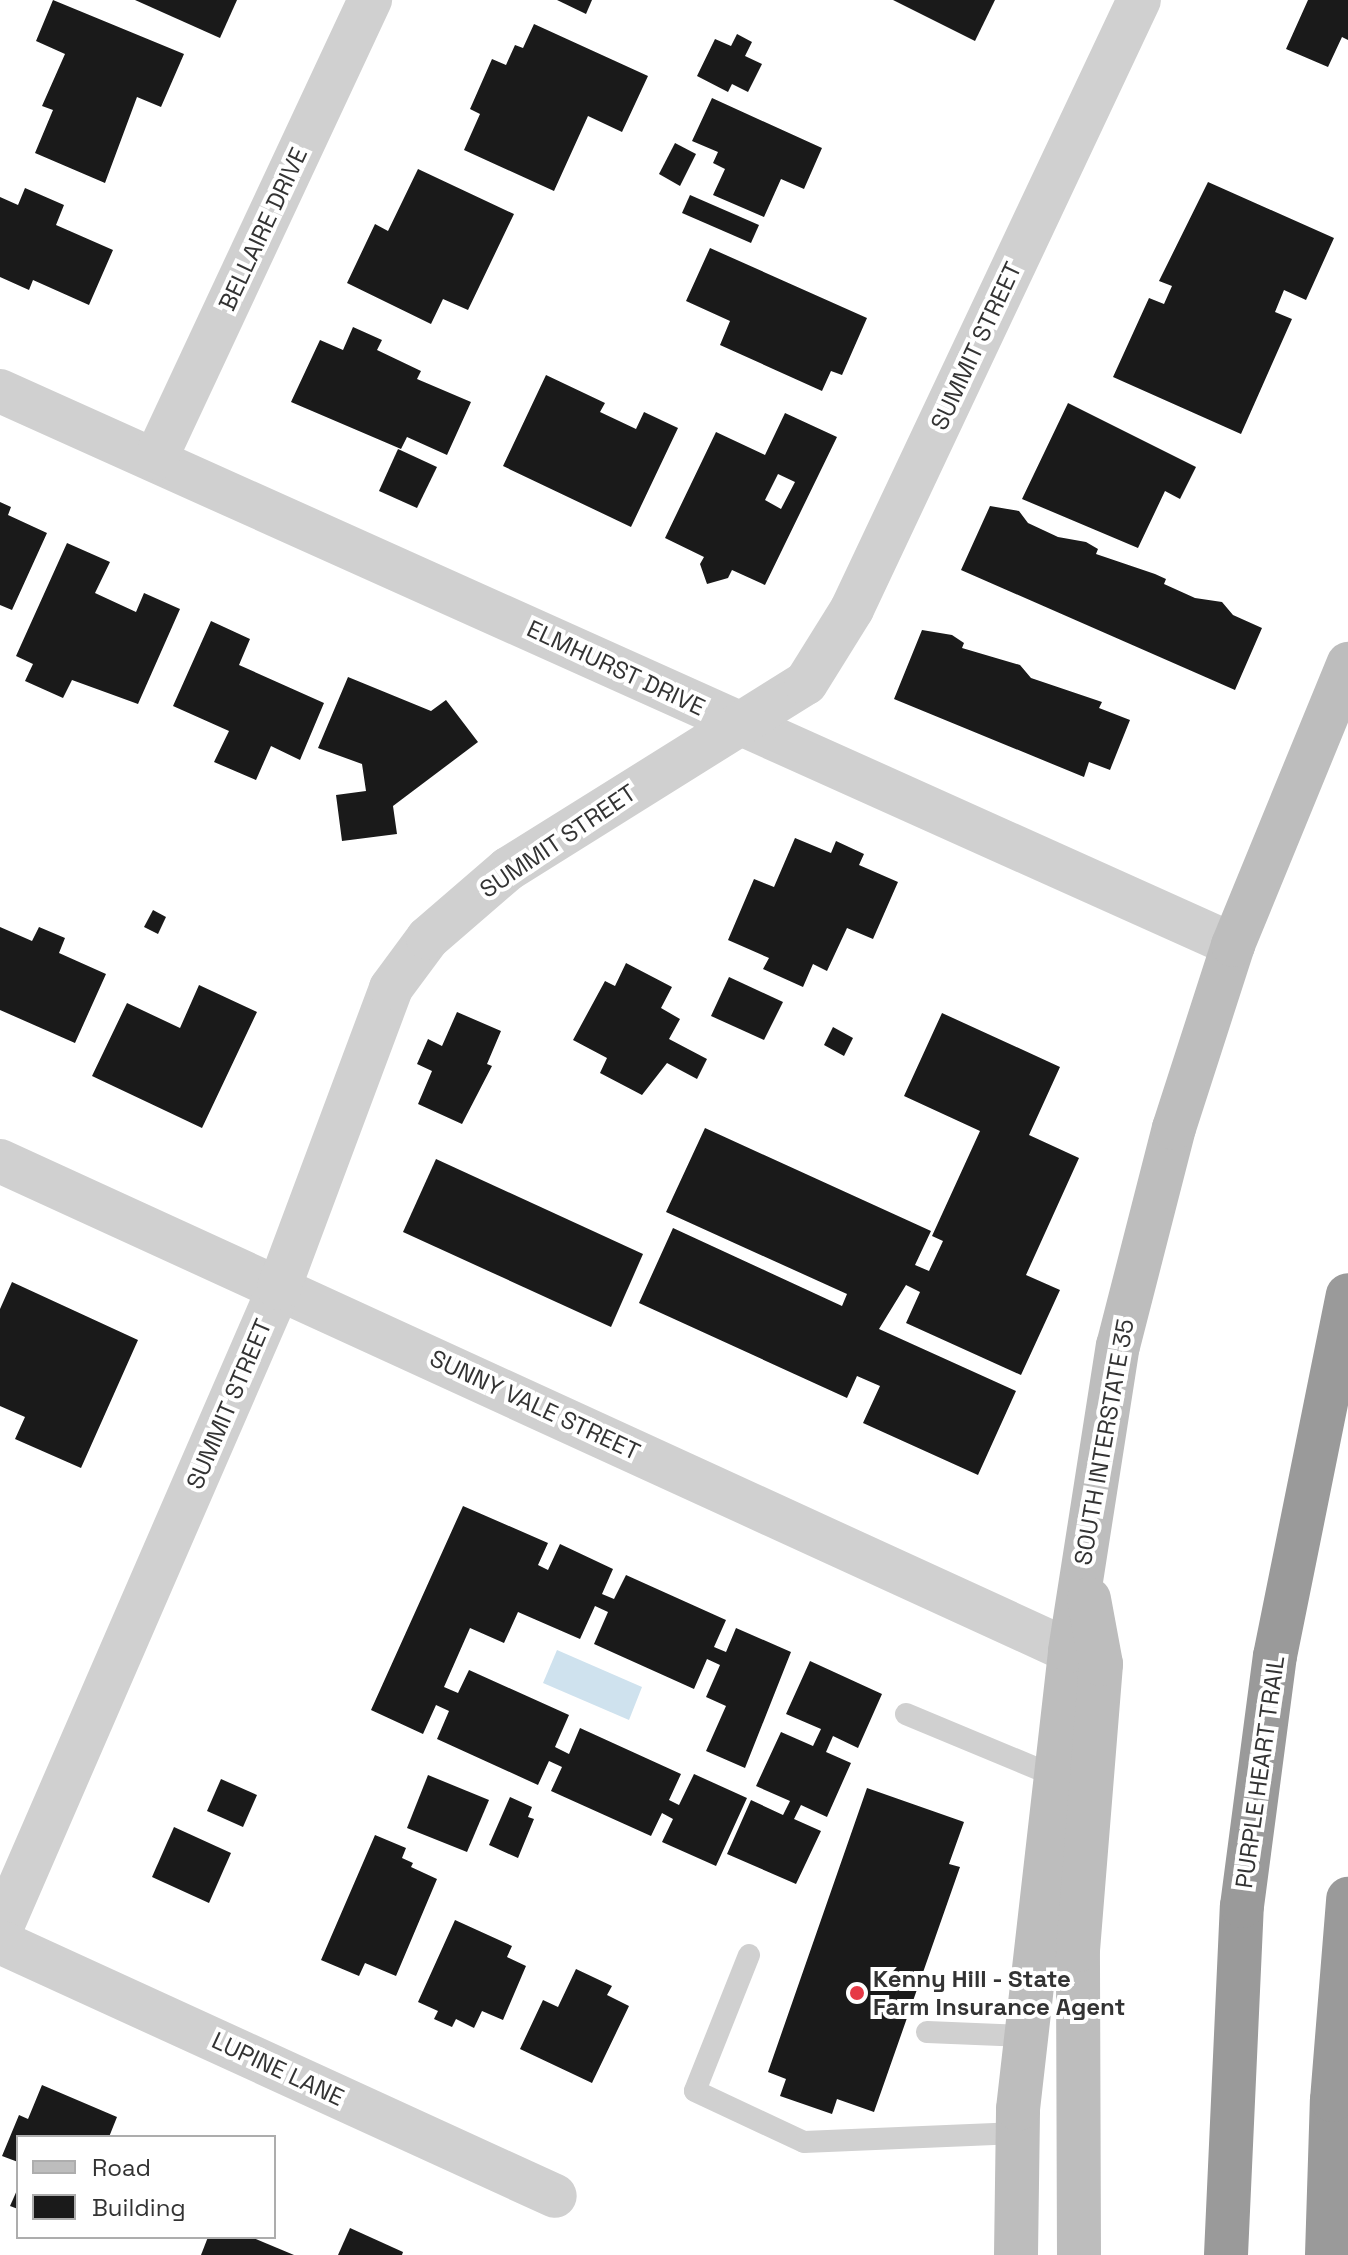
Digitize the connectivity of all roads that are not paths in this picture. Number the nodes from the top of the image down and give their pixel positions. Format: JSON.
{"nodes":[{"id":1,"x":370,"y":0,"type":"edge"},
{"id":2,"x":1139,"y":0,"type":"edge"},
{"id":3,"x":0,"y":391,"type":"edge"},
{"id":4,"x":156,"y":458,"type":"junction"},
{"id":5,"x":1348,"y":664,"type":"edge"},
{"id":6,"x":739,"y":724,"type":"junction"},
{"id":7,"x":1233,"y":945,"type":"junction"},
{"id":8,"x":0,"y":1161,"type":"edge"},
{"id":9,"x":279,"y":1288,"type":"junction"},
{"id":10,"x":1348,"y":1295,"type":"edge"},
{"id":11,"x":1082,"y":1561,"type":"junction"},
{"id":12,"x":1070,"y":1651,"type":"junction"},
{"id":13,"x":906,"y":1714,"type":"dead end"},
{"id":14,"x":1055,"y":1776,"type":"junction"},
{"id":15,"x":1348,"y":1899,"type":"edge"},
{"id":16,"x":0,"y":1931,"type":"edge"},
{"id":17,"x":0,"y":1942,"type":"edge"},
{"id":18,"x":749,"y":1955,"type":"dead end"},
{"id":19,"x":927,"y":2032,"type":"dead end"},
{"id":20,"x":1026,"y":2036,"type":"junction"},
{"id":21,"x":1018,"y":2133,"type":"junction"},
{"id":22,"x":555,"y":2196,"type":"dead end"},
{"id":23,"x":1016,"y":2255,"type":"edge"},
{"id":24,"x":1079,"y":2255,"type":"edge"},
{"id":25,"x":1226,"y":2255,"type":"edge"},
{"id":26,"x":1327,"y":2255,"type":"edge"}],
"edges":[{"from":1,"to":4,"type":"street","name":"BELLAIRE DRIVE"},
{"from":2,"to":6,"type":"street","name":"SUMMIT STREET"},
{"from":3,"to":4,"type":"street","name":"ELMHURST DRIVE"},
{"from":4,"to":6,"type":"street","name":"ELMHURST DRIVE"},
{"from":5,"to":7,"type":"main road","name":"SOUTH INTERSTATE 35"},
{"from":6,"to":7,"type":"street","name":"ELMHURST DRIVE"},
{"from":6,"to":9,"type":"street","name":"SUMMIT STREET"},
{"from":7,"to":11,"type":"main road","name":"SOUTH INTERSTATE 35"},
{"from":8,"to":9,"type":"street","name":"SUNNY VALE STREET"},
{"from":9,"to":12,"type":"street","name":"SUNNY VALE STREET"},
{"from":9,"to":16,"type":"street","name":"SUMMIT STREET"},
{"from":10,"to":25,"type":"highway","name":"PURPLE HEART TRAIL"},
{"from":11,"to":12,"type":"main road","name":"SOUTH INTERSTATE 35"},
{"from":11,"to":24,"type":"main road"},
{"from":12,"to":14,"type":"main road","name":"SOUTH INTERSTATE 35"},
{"from":13,"to":14,"type":"lane"},
{"from":14,"to":20,"type":"main road","name":"SOUTH INTERSTATE 35"},
{"from":15,"to":26,"type":"highway"},
{"from":17,"to":22,"type":"street","name":"LUPINE LANE"},
{"from":18,"to":21,"type":"lane"},
{"from":19,"to":20,"type":"lane"},
{"from":20,"to":21,"type":"main road","name":"SOUTH INTERSTATE 35"},
{"from":21,"to":23,"type":"main road","name":"SOUTH INTERSTATE 35"}]}
